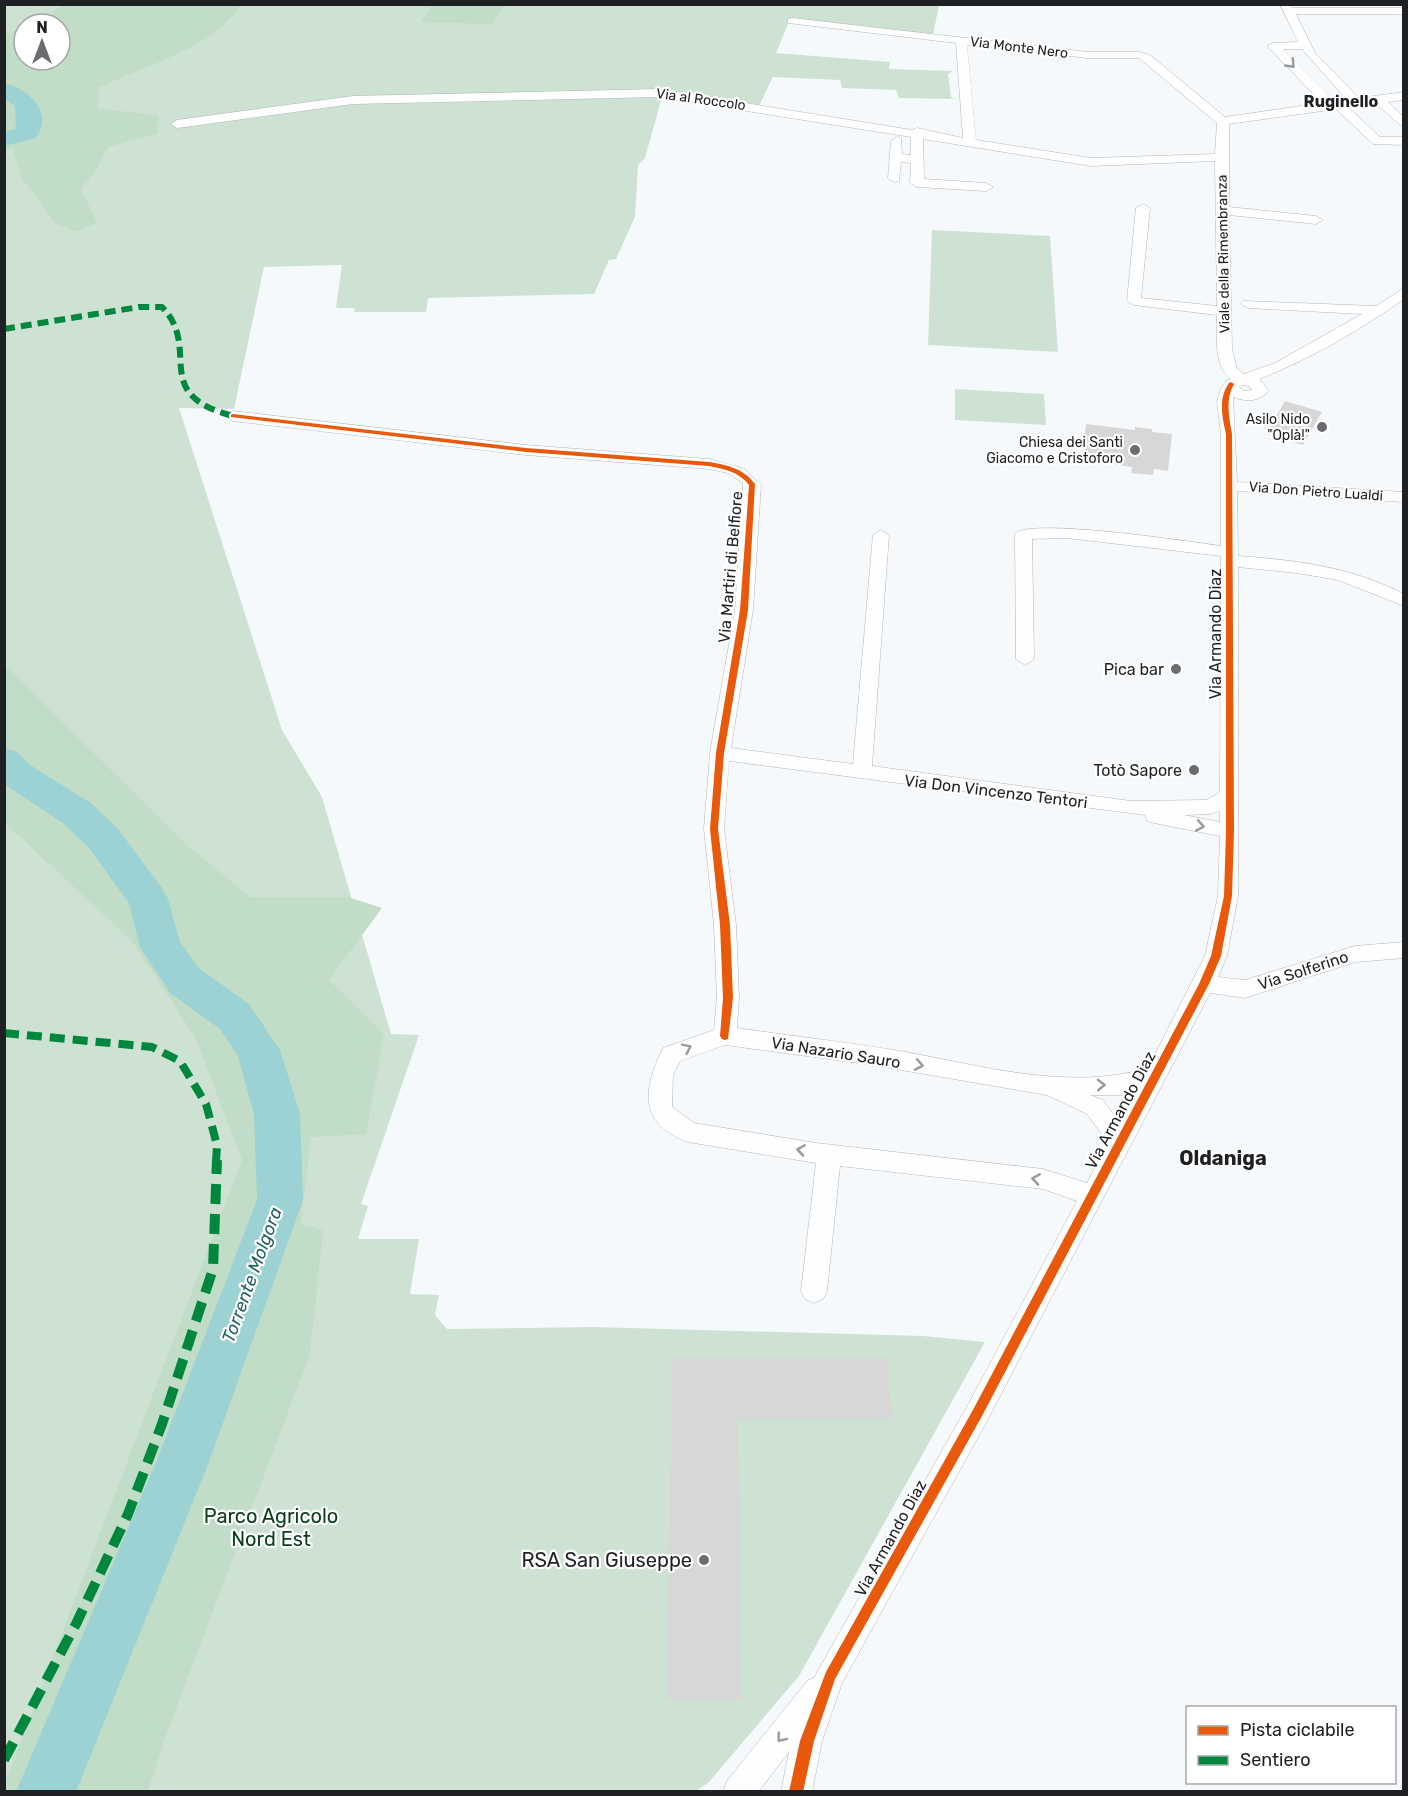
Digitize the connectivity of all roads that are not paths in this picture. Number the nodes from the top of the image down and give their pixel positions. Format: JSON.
{"nodes":[{"id":1,"x":1287,"y":8,"type":"edge"},
{"id":2,"x":1404,"y":11,"type":"edge"},
{"id":3,"x":792,"y":21,"type":"dead end"},
{"id":4,"x":962,"y":40,"type":"junction"},
{"id":5,"x":1305,"y":45,"type":"junction"},
{"id":6,"x":1404,"y":96,"type":"edge"},
{"id":7,"x":1379,"y":100,"type":"junction"},
{"id":8,"x":1357,"y":103,"type":"junction"},
{"id":9,"x":1335,"y":105,"type":"junction"},
{"id":10,"x":1223,"y":122,"type":"junction"},
{"id":11,"x":177,"y":124,"type":"dead end"},
{"id":12,"x":1404,"y":124,"type":"edge"},
{"id":13,"x":917,"y":132,"type":"junction"},
{"id":14,"x":897,"y":141,"type":"dead end"},
{"id":15,"x":1404,"y":141,"type":"edge"},
{"id":16,"x":970,"y":142,"type":"junction"},
{"id":17,"x":1221,"y":157,"type":"junction"},
{"id":18,"x":895,"y":158,"type":"junction"},
{"id":19,"x":917,"y":159,"type":"junction"},
{"id":20,"x":894,"y":178,"type":"dead end"},
{"id":21,"x":986,"y":187,"type":"dead end"},
{"id":22,"x":1143,"y":208,"type":"dead end"},
{"id":23,"x":1223,"y":210,"type":"junction"},
{"id":24,"x":1317,"y":220,"type":"dead end"},
{"id":25,"x":1404,"y":292,"type":"edge"},
{"id":26,"x":1248,"y":303,"type":"dead end"},
{"id":27,"x":1378,"y":310,"type":"junction"},
{"id":28,"x":1224,"y":311,"type":"junction"},
{"id":29,"x":1280,"y":366,"type":"junction"},
{"id":30,"x":1238,"y":381,"type":"junction"},
{"id":31,"x":1260,"y":392,"type":"junction"},
{"id":32,"x":233,"y":416,"type":"dead end"},
{"id":33,"x":1229,"y":434,"type":"junction"},
{"id":34,"x":1229,"y":486,"type":"junction"},
{"id":35,"x":1404,"y":496,"type":"edge"},
{"id":36,"x":881,"y":535,"type":"dead end"},
{"id":37,"x":1229,"y":557,"type":"junction"},
{"id":38,"x":1404,"y":601,"type":"edge"},
{"id":39,"x":1025,"y":659,"type":"dead end"},
{"id":40,"x":720,"y":753,"type":"junction"},
{"id":41,"x":862,"y":773,"type":"junction"},
{"id":42,"x":1229,"y":796,"type":"junction"},
{"id":43,"x":1131,"y":808,"type":"junction"},
{"id":44,"x":1230,"y":831,"type":"junction"},
{"id":45,"x":1404,"y":950,"type":"edge"},
{"id":46,"x":1204,"y":984,"type":"junction"},
{"id":47,"x":725,"y":1036,"type":"junction"},
{"id":48,"x":1156,"y":1075,"type":"junction"},
{"id":49,"x":1044,"y":1085,"type":"junction"},
{"id":50,"x":1120,"y":1142,"type":"junction"},
{"id":51,"x":829,"y":1154,"type":"junction"},
{"id":52,"x":1092,"y":1195,"type":"junction"},
{"id":53,"x":814,"y":1291,"type":"dead end"},
{"id":54,"x":830,"y":1676,"type":"junction"},
{"id":55,"x":738,"y":1791,"type":"edge"},
{"id":56,"x":796,"y":1791,"type":"edge"}],
"edges":[{"from":1,"to":2,"type":"street"},
{"from":1,"to":5,"type":"street"},
{"from":3,"to":4,"type":"street","name":"Via Monte Nero"},
{"from":4,"to":10,"type":"street","name":"Via Monte Nero"},
{"from":4,"to":16,"type":"street"},
{"from":5,"to":8,"type":"street"},
{"from":5,"to":9,"type":"street","one_way":true},
{"from":6,"to":7,"type":"street"},
{"from":7,"to":8,"type":"street"},
{"from":7,"to":12,"type":"street"},
{"from":8,"to":9,"type":"street"},
{"from":9,"to":10,"type":"street"},
{"from":9,"to":15,"type":"street"},
{"from":10,"to":17,"type":"street","name":"Viale della Rimembranza"},
{"from":11,"to":13,"type":"street","name":"Via al Roccolo"},
{"from":13,"to":16,"type":"street","name":"Via al Roccolo"},
{"from":13,"to":19,"type":"street"},
{"from":14,"to":18,"type":"street"},
{"from":16,"to":17,"type":"street","name":"Via al Roccolo"},
{"from":17,"to":23,"type":"street","name":"Viale della Rimembranza"},
{"from":18,"to":19,"type":"street"},
{"from":18,"to":20,"type":"street"},
{"from":19,"to":21,"type":"street"},
{"from":22,"to":28,"type":"street"},
{"from":23,"to":24,"type":"street"},
{"from":23,"to":28,"type":"street","name":"Viale della Rimembranza"},
{"from":25,"to":27,"type":"street"},
{"from":26,"to":27,"type":"street"},
{"from":27,"to":29,"type":"street"},
{"from":28,"to":30,"type":"street","name":"Viale della Rimembranza"},
{"from":29,"to":30,"type":"street"},
{"from":29,"to":31,"type":"street"},
{"from":30,"to":31,"type":"street"},
{"from":30,"to":33,"type":"street","name":"Via Armando Diaz"},
{"from":31,"to":33,"type":"street"},
{"from":32,"to":40,"type":"street","name":"Via Martiri di Belfiore"},
{"from":33,"to":34,"type":"street","name":"Via Armando Diaz"},
{"from":34,"to":35,"type":"street","name":"Via Don Pietro Lualdi"},
{"from":34,"to":37,"type":"street","name":"Via Armando Diaz"},
{"from":36,"to":41,"type":"street"},
{"from":37,"to":38,"type":"street"},
{"from":37,"to":39,"type":"street"},
{"from":37,"to":42,"type":"street","name":"Via Armando Diaz"},
{"from":40,"to":41,"type":"street","name":"Via Don Vincenzo Tentori"},
{"from":40,"to":47,"type":"street","name":"Via Martiri di Belfiore"},
{"from":41,"to":43,"type":"street","name":"Via Don Vincenzo Tentori"},
{"from":42,"to":43,"type":"street","name":"Via Don Vincenzo Tentori"},
{"from":42,"to":44,"type":"street","name":"Via Armando Diaz"},
{"from":43,"to":44,"type":"street","name":"Via Don Vincenzo Tentori","one_way":true},
{"from":44,"to":46,"type":"street","name":"Via Armando Diaz"},
{"from":45,"to":46,"type":"street","name":"Via Solferino"},
{"from":46,"to":48,"type":"street","name":"Via Armando Diaz"},
{"from":47,"to":49,"type":"street","name":"Via Nazario Sauro","one_way":true},
{"from":51,"to":47,"type":"street","name":"Via Nazario Sauro","one_way":true},
{"from":49,"to":48,"type":"street","name":"Via Nazario Sauro","one_way":true},
{"from":48,"to":50,"type":"street","name":"Via Armando Diaz"},
{"from":49,"to":50,"type":"street","name":"Via Nazario Sauro"},
{"from":50,"to":52,"type":"street","name":"Via Armando Diaz"},
{"from":52,"to":51,"type":"street","one_way":true},
{"from":51,"to":53,"type":"street"},
{"from":52,"to":54,"type":"street","name":"Via Armando Diaz"},
{"from":54,"to":55,"type":"street","name":"Via Armando Diaz","one_way":true},
{"from":54,"to":56,"type":"street","name":"Via Armando Diaz"}]}
